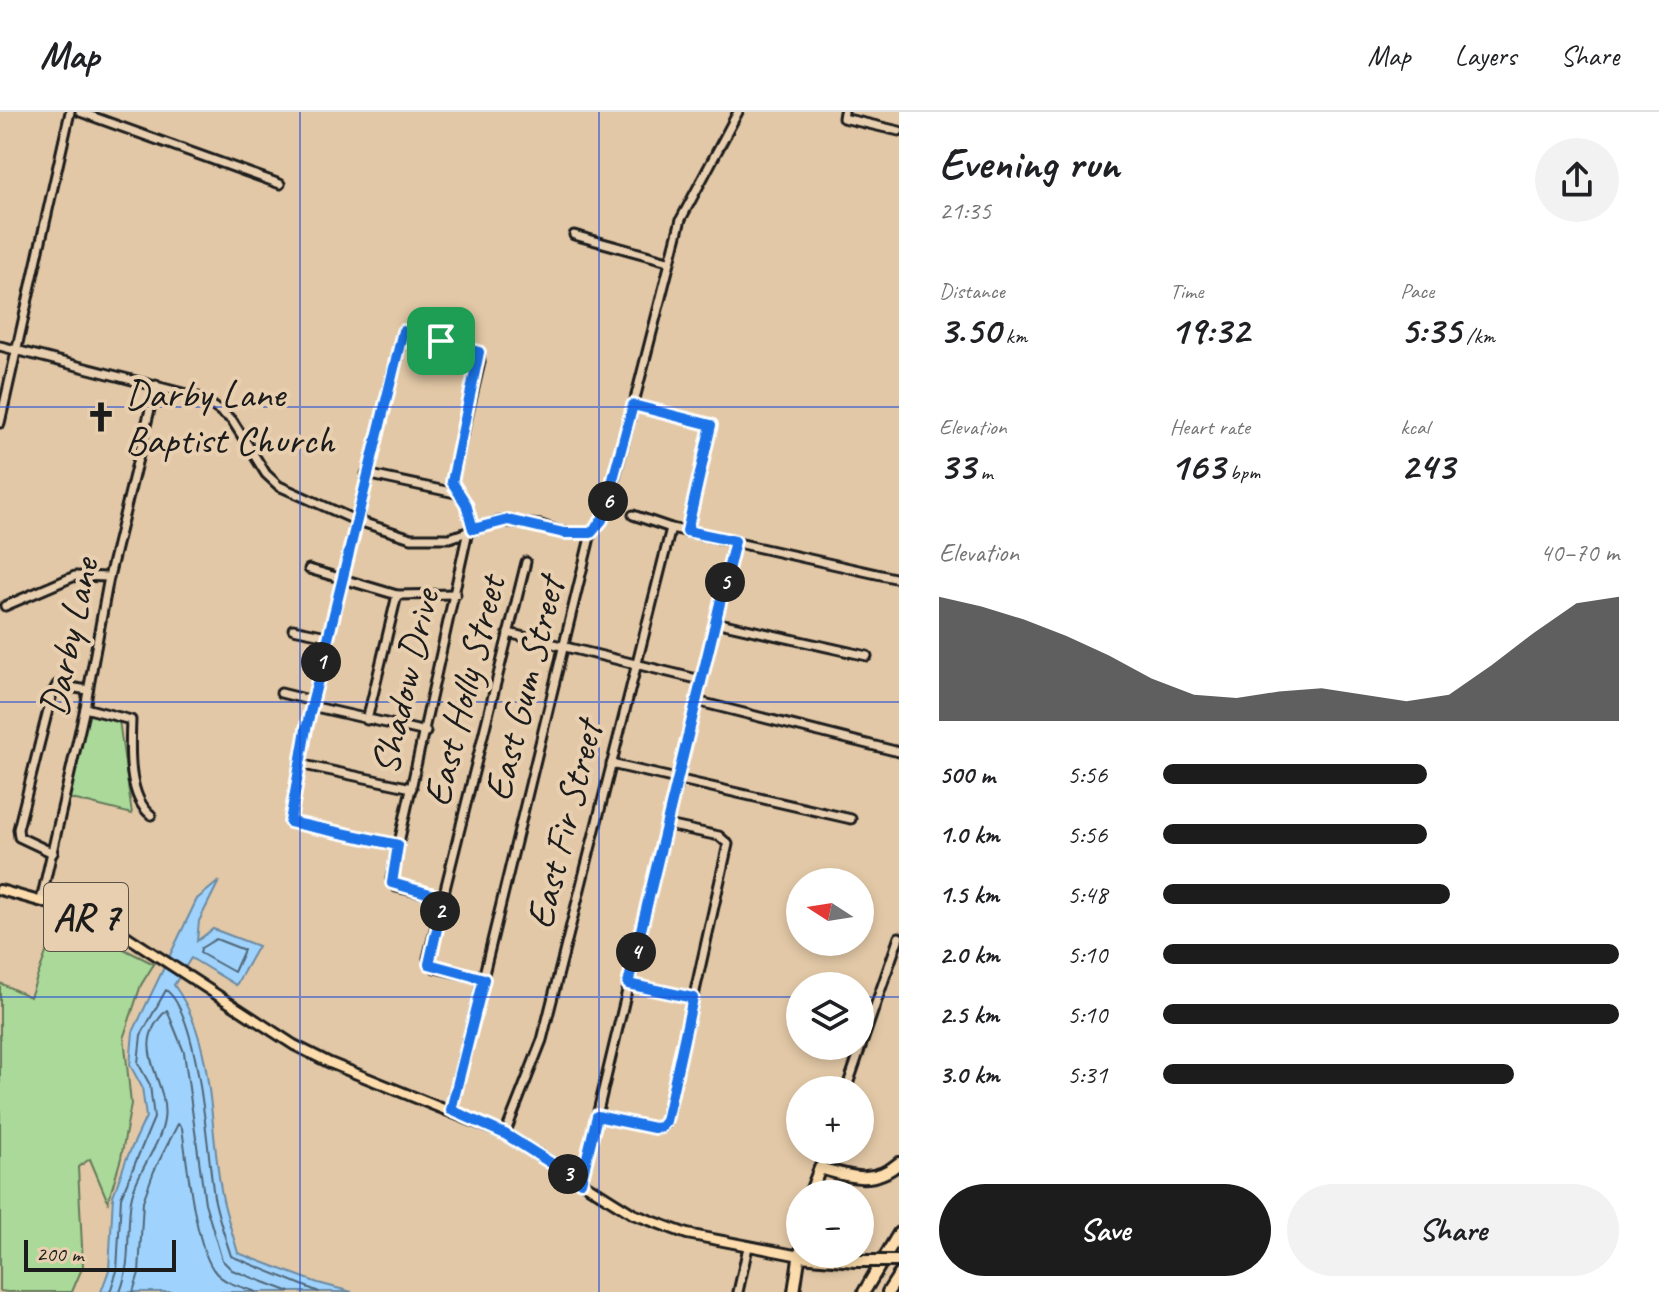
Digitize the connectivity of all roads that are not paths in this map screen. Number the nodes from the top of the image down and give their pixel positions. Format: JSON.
{"nodes":[{"id":1,"x":70,"y":112,"type":"edge"},
{"id":2,"x":80,"y":112,"type":"edge"},
{"id":3,"x":738,"y":112,"type":"edge"},
{"id":4,"x":844,"y":115,"type":"edge"},
{"id":5,"x":899,"y":131,"type":"edge"},
{"id":6,"x":280,"y":184,"type":"dead end"},
{"id":7,"x":574,"y":235,"type":"dead end"},
{"id":8,"x":668,"y":261,"type":"junction"},
{"id":9,"x":0,"y":346,"type":"edge"},
{"id":10,"x":17,"y":350,"type":"junction"},
{"id":11,"x":156,"y":385,"type":"junction"},
{"id":12,"x":633,"y":405,"type":"junction"},
{"id":13,"x":0,"y":423,"type":"edge"},
{"id":14,"x":366,"y":474,"type":"junction"},
{"id":15,"x":460,"y":494,"type":"junction"},
{"id":16,"x":633,"y":515,"type":"dead end"},
{"id":17,"x":355,"y":520,"type":"junction"},
{"id":18,"x":671,"y":528,"type":"junction"},
{"id":19,"x":470,"y":530,"type":"junction"},
{"id":20,"x":687,"y":531,"type":"junction"},
{"id":21,"x":591,"y":533,"type":"junction"},
{"id":22,"x":735,"y":541,"type":"junction"},
{"id":23,"x":526,"y":562,"type":"dead end"},
{"id":24,"x":309,"y":569,"type":"dead end"},
{"id":25,"x":342,"y":575,"type":"junction"},
{"id":26,"x":109,"y":577,"type":"junction"},
{"id":27,"x":899,"y":579,"type":"edge"},
{"id":28,"x":456,"y":594,"type":"junction"},
{"id":29,"x":397,"y":595,"type":"junction"},
{"id":30,"x":5,"y":606,"type":"dead end"},
{"id":31,"x":715,"y":622,"type":"junction"},
{"id":32,"x":293,"y":629,"type":"dead end"},
{"id":33,"x":508,"y":633,"type":"junction"},
{"id":34,"x":327,"y":636,"type":"junction"},
{"id":35,"x":565,"y":647,"type":"junction"},
{"id":36,"x":867,"y":656,"type":"dead end"},
{"id":37,"x":636,"y":664,"type":"junction"},
{"id":38,"x":701,"y":680,"type":"junction"},
{"id":39,"x":88,"y":690,"type":"junction"},
{"id":40,"x":281,"y":693,"type":"dead end"},
{"id":41,"x":696,"y":701,"type":"junction"},
{"id":42,"x":312,"y":704,"type":"junction"},
{"id":43,"x":85,"y":708,"type":"junction"},
{"id":44,"x":367,"y":720,"type":"junction"},
{"id":45,"x":426,"y":732,"type":"junction"},
{"id":46,"x":899,"y":752,"type":"edge"},
{"id":47,"x":299,"y":764,"type":"junction"},
{"id":48,"x":611,"y":764,"type":"junction"},
{"id":49,"x":678,"y":780,"type":"junction"},
{"id":50,"x":412,"y":788,"type":"junction"},
{"id":51,"x":151,"y":815,"type":"dead end"},
{"id":52,"x":851,"y":819,"type":"dead end"},
{"id":53,"x":668,"y":825,"type":"junction"},
{"id":54,"x":398,"y":845,"type":"junction"},
{"id":55,"x":53,"y":853,"type":"junction"},
{"id":56,"x":0,"y":890,"type":"edge"},
{"id":57,"x":444,"y":898,"type":"junction"},
{"id":58,"x":41,"y":900,"type":"junction"},
{"id":59,"x":899,"y":937,"type":"edge"},
{"id":60,"x":484,"y":979,"type":"junction"},
{"id":61,"x":628,"y":984,"type":"junction"},
{"id":62,"x":693,"y":998,"type":"junction"},
{"id":63,"x":851,"y":1076,"type":"edge"},
{"id":64,"x":451,"y":1110,"type":"junction"},
{"id":65,"x":597,"y":1116,"type":"junction"},
{"id":66,"x":505,"y":1134,"type":"junction"},
{"id":67,"x":899,"y":1163,"type":"edge"},
{"id":68,"x":821,"y":1164,"type":"edge"},
{"id":69,"x":820,"y":1168,"type":"junction"},
{"id":70,"x":815,"y":1180,"type":"edge"},
{"id":71,"x":581,"y":1182,"type":"junction"},
{"id":72,"x":899,"y":1233,"type":"edge"},
{"id":73,"x":748,"y":1247,"type":"junction"},
{"id":74,"x":786,"y":1251,"type":"edge"},
{"id":75,"x":874,"y":1261,"type":"edge"},
{"id":76,"x":899,"y":1261,"type":"edge"},
{"id":77,"x":798,"y":1268,"type":"edge"},
{"id":78,"x":899,"y":1275,"type":"edge"},
{"id":79,"x":738,"y":1292,"type":"edge"},
{"id":80,"x":794,"y":1292,"type":"edge"},
{"id":81,"x":864,"y":1292,"type":"edge"},
{"id":82,"x":888,"y":1292,"type":"edge"}],
"edges":[{"from":1,"to":10,"type":"street"},
{"from":2,"to":6,"type":"street"},
{"from":3,"to":8,"type":"street","name":"East Gum Street"},
{"from":4,"to":5,"type":"street"},
{"from":7,"to":8,"type":"street"},
{"from":8,"to":12,"type":"street","name":"East Gum Street"},
{"from":9,"to":10,"type":"street"},
{"from":10,"to":11,"type":"street"},
{"from":10,"to":13,"type":"street"},
{"from":11,"to":17,"type":"street"},
{"from":11,"to":26,"type":"street","name":"Darby Lane"},
{"from":12,"to":20,"type":"street"},
{"from":12,"to":21,"type":"street","name":"East Gum Street"},
{"from":14,"to":15,"type":"street"},
{"from":14,"to":15,"type":"street"},
{"from":14,"to":17,"type":"street"},
{"from":15,"to":19,"type":"street"},
{"from":16,"to":18,"type":"street"},
{"from":17,"to":19,"type":"street"},
{"from":17,"to":25,"type":"street"},
{"from":18,"to":20,"type":"street"},
{"from":18,"to":37,"type":"street","name":"East Fir Street"},
{"from":19,"to":21,"type":"street"},
{"from":19,"to":28,"type":"street","name":"Shadow Drive"},
{"from":20,"to":22,"type":"street"},
{"from":21,"to":35,"type":"street","name":"East Gum Street"},
{"from":22,"to":27,"type":"street"},
{"from":22,"to":31,"type":"street"},
{"from":23,"to":33,"type":"street","name":"East Holly Street"},
{"from":24,"to":25,"type":"street"},
{"from":25,"to":29,"type":"street"},
{"from":25,"to":34,"type":"street"},
{"from":26,"to":30,"type":"street"},
{"from":26,"to":39,"type":"street","name":"Darby Lane"},
{"from":28,"to":29,"type":"street"},
{"from":28,"to":45,"type":"street","name":"Shadow Drive"},
{"from":29,"to":44,"type":"street"},
{"from":31,"to":36,"type":"street"},
{"from":31,"to":38,"type":"street"},
{"from":32,"to":34,"type":"street"},
{"from":33,"to":35,"type":"street"},
{"from":33,"to":57,"type":"street","name":"East Holly Street"},
{"from":34,"to":42,"type":"street"},
{"from":35,"to":37,"type":"street"},
{"from":35,"to":60,"type":"street","name":"East Gum Street"},
{"from":37,"to":38,"type":"street"},
{"from":37,"to":48,"type":"street","name":"East Fir Street"},
{"from":38,"to":41,"type":"street"},
{"from":39,"to":43,"type":"street","name":"Darby Lane"},
{"from":39,"to":55,"type":"street"},
{"from":40,"to":42,"type":"street"},
{"from":41,"to":46,"type":"street"},
{"from":41,"to":49,"type":"street"},
{"from":42,"to":44,"type":"street"},
{"from":42,"to":47,"type":"street"},
{"from":43,"to":51,"type":"street"},
{"from":43,"to":55,"type":"street","name":"Darby Lane"},
{"from":44,"to":45,"type":"street"},
{"from":45,"to":50,"type":"street","name":"Shadow Drive"},
{"from":47,"to":50,"type":"street"},
{"from":47,"to":54,"type":"street"},
{"from":48,"to":49,"type":"street"},
{"from":48,"to":66,"type":"street","name":"East Fir Street"},
{"from":49,"to":52,"type":"street"},
{"from":49,"to":53,"type":"street"},
{"from":50,"to":54,"type":"street","name":"Shadow Drive"},
{"from":53,"to":61,"type":"street"},
{"from":53,"to":62,"type":"street"},
{"from":54,"to":57,"type":"street","name":"Shadow Drive"},
{"from":55,"to":58,"type":"street","name":"Darby Lane"},
{"from":56,"to":58,"type":"main road","number":"AR 7"},
{"from":57,"to":60,"type":"street","name":"East Holly Street"},
{"from":58,"to":64,"type":"main road","number":"AR 7"},
{"from":59,"to":63,"type":"street"},
{"from":60,"to":64,"type":"street","name":"East Gum Street"},
{"from":61,"to":62,"type":"street"},
{"from":61,"to":65,"type":"street"},
{"from":62,"to":65,"type":"street"},
{"from":64,"to":66,"type":"main road","number":"AR 7"},
{"from":65,"to":71,"type":"street"},
{"from":66,"to":71,"type":"main road","number":"AR 7"},
{"from":67,"to":69,"type":"highway"},
{"from":68,"to":69,"type":"street"},
{"from":69,"to":70,"type":"highway"},
{"from":71,"to":73,"type":"main road","number":"AR 7"},
{"from":72,"to":81,"type":"highway"},
{"from":73,"to":74,"type":"main road","number":"AR 7"},
{"from":73,"to":79,"type":"street"},
{"from":75,"to":76,"type":"highway","number":"AR 7","bridge":true},
{"from":77,"to":80,"type":"highway"},
{"from":78,"to":82,"type":"highway"}]}
